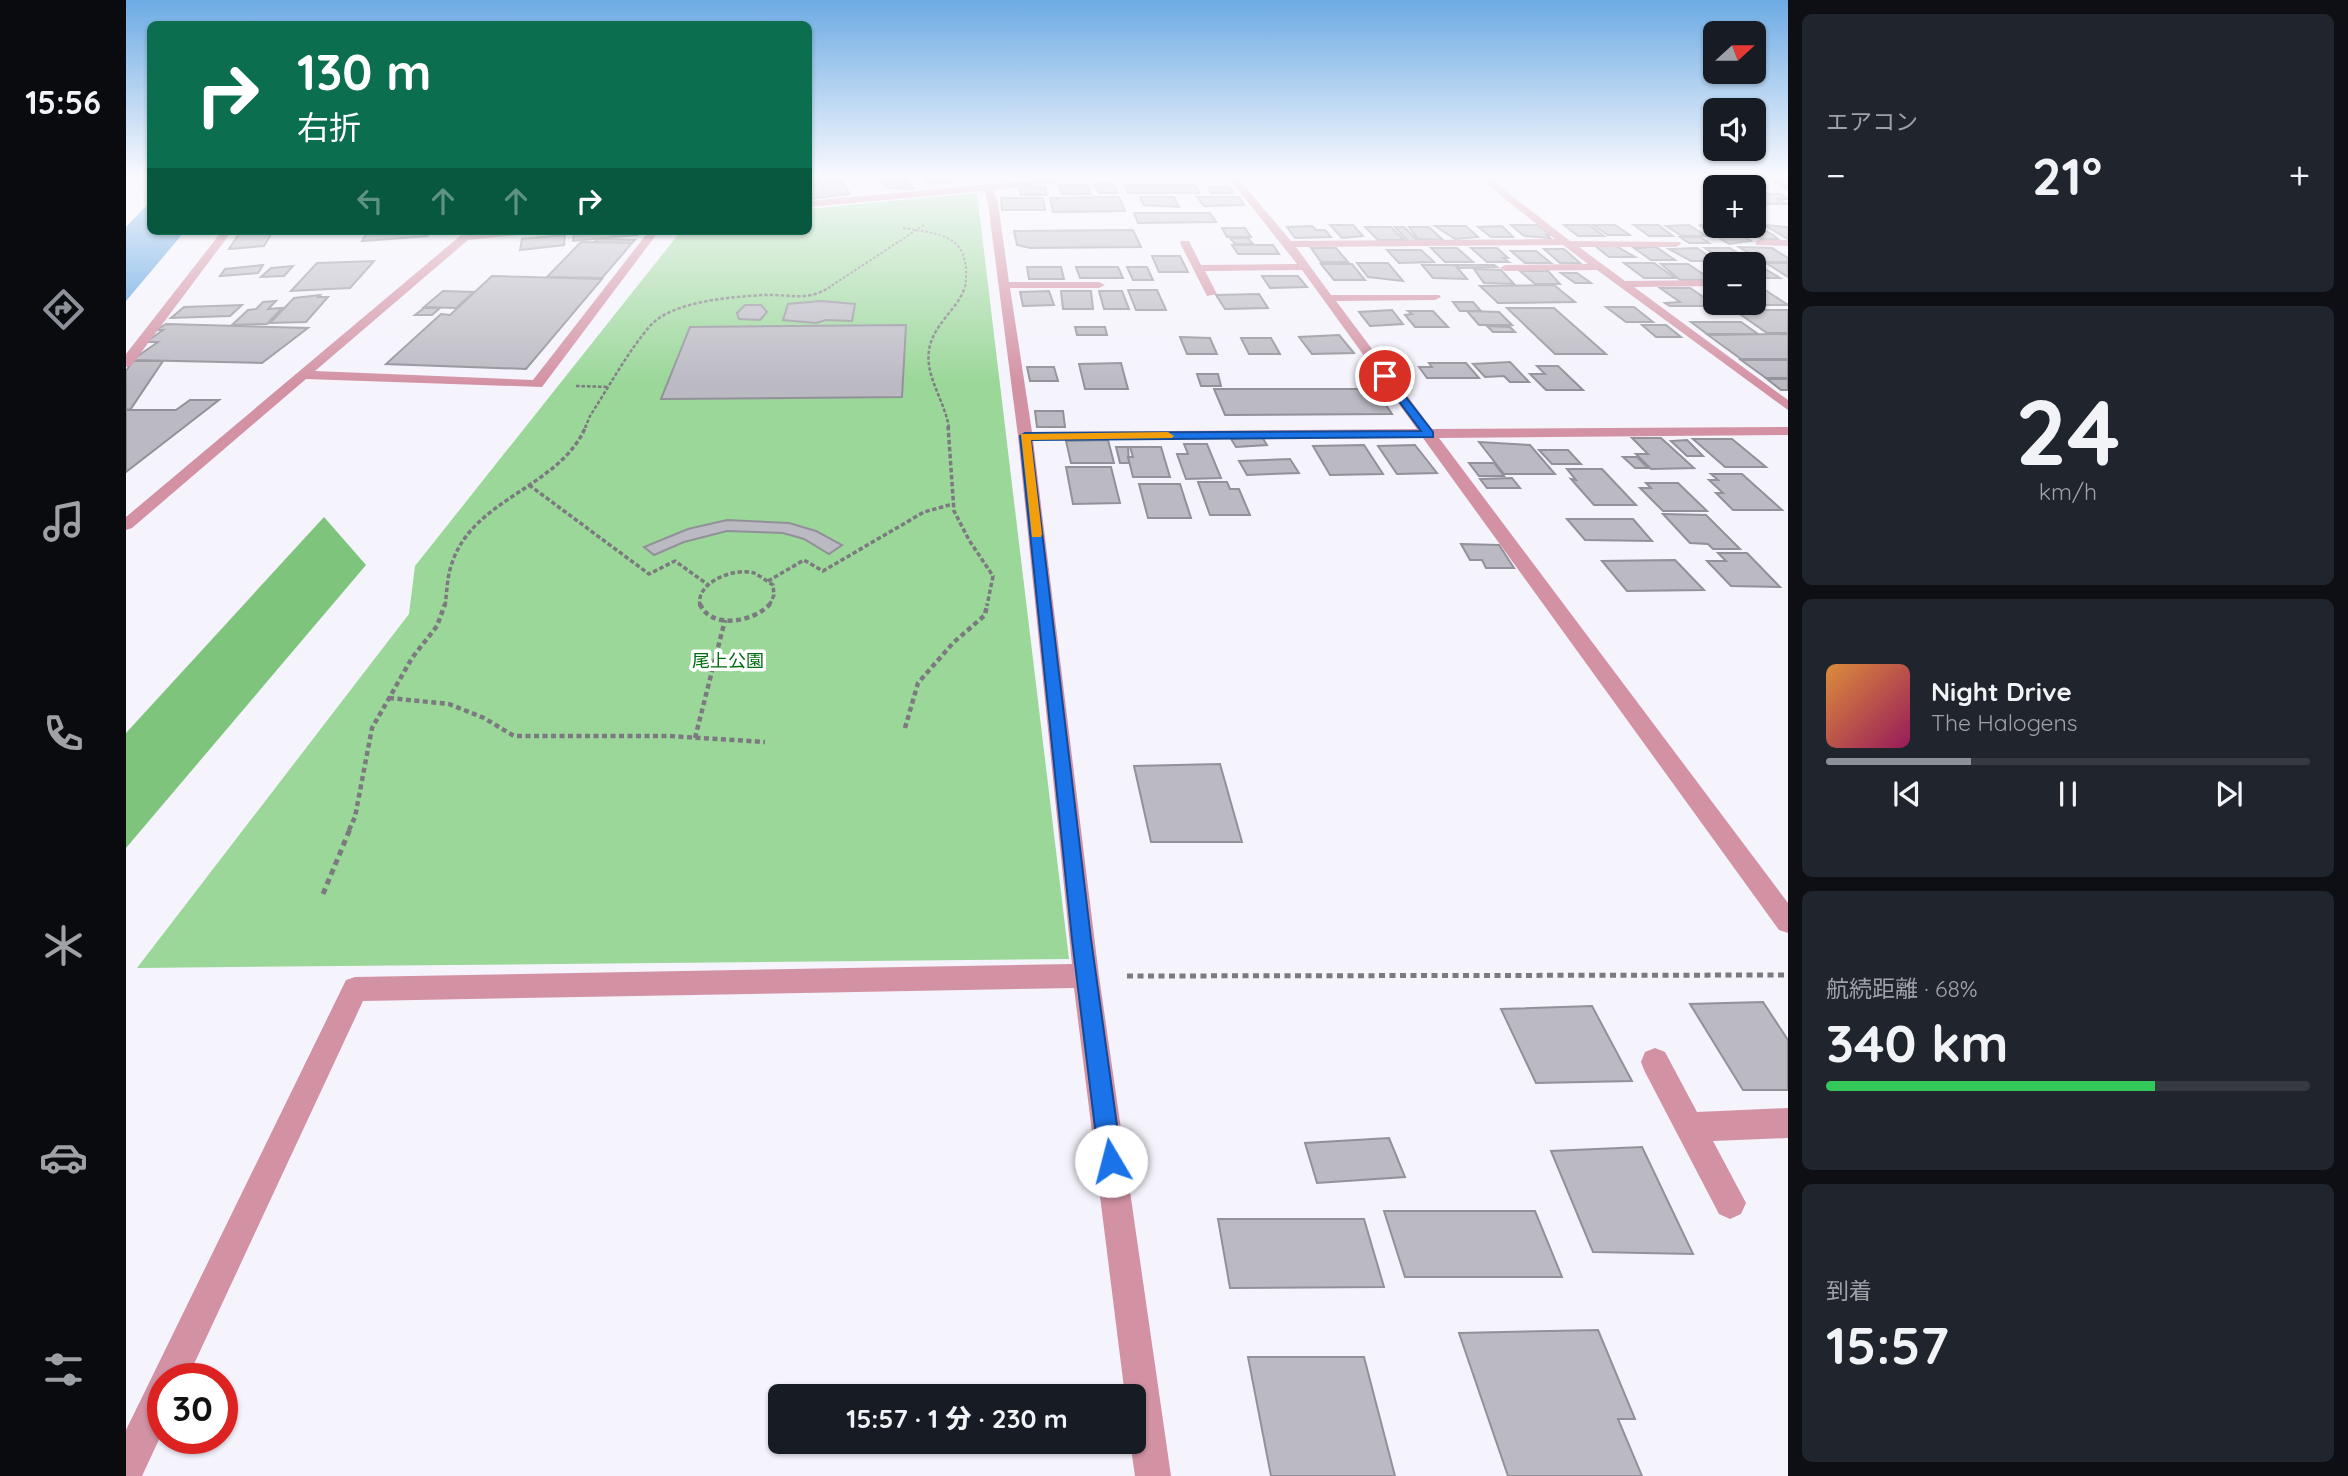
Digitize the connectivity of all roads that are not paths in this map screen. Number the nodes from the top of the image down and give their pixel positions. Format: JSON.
{"nodes":[{"id":1,"x":216,"y":246,"type":"edge"},
{"id":2,"x":454,"y":246,"type":"edge"},
{"id":3,"x":643,"y":246,"type":"edge"},
{"id":4,"x":999,"y":246,"type":"edge"},
{"id":5,"x":1186,"y":246,"type":"edge"},
{"id":6,"x":1289,"y":246,"type":"edge"},
{"id":7,"x":1570,"y":246,"type":"edge"},
{"id":8,"x":1304,"y":267,"type":"junction"},
{"id":9,"x":1598,"y":267,"type":"junction"},
{"id":10,"x":1198,"y":268,"type":"junction"},
{"id":11,"x":1505,"y":268,"type":"dead end"},
{"id":12,"x":1423,"y":284,"type":"dead end"},
{"id":13,"x":1623,"y":284,"type":"junction"},
{"id":14,"x":1703,"y":284,"type":"edge"},
{"id":15,"x":1004,"y":285,"type":"junction"},
{"id":16,"x":1099,"y":285,"type":"dead end"},
{"id":17,"x":1211,"y":294,"type":"dead end"},
{"id":18,"x":1435,"y":296,"type":"junction"},
{"id":19,"x":1326,"y":298,"type":"junction"},
{"id":20,"x":1447,"y":310,"type":"dead end"},
{"id":21,"x":126,"y":363,"type":"edge"},
{"id":22,"x":304,"y":375,"type":"junction"},
{"id":23,"x":1788,"y":406,"type":"edge"},
{"id":24,"x":1788,"y":431,"type":"edge"},
{"id":25,"x":1429,"y":435,"type":"junction"},
{"id":26,"x":1025,"y":436,"type":"junction"},
{"id":27,"x":126,"y":525,"type":"edge"},
{"id":28,"x":1788,"y":922,"type":"edge"},
{"id":29,"x":1086,"y":976,"type":"junction"},
{"id":30,"x":1655,"y":1062,"type":"dead end"},
{"id":31,"x":1788,"y":1123,"type":"edge"},
{"id":32,"x":1690,"y":1127,"type":"junction"},
{"id":33,"x":1730,"y":1203,"type":"dead end"},
{"id":34,"x":177,"y":1363,"type":"edge"},
{"id":35,"x":147,"y":1425,"type":"edge"},
{"id":36,"x":126,"y":1469,"type":"edge"},
{"id":37,"x":1153,"y":1476,"type":"edge"}],
"edges":[{"from":1,"to":21,"type":"street"},
{"from":2,"to":22,"type":"street"},
{"from":3,"to":22,"type":"street"},
{"from":4,"to":15,"type":"street"},
{"from":5,"to":10,"type":"street"},
{"from":6,"to":8,"type":"street"},
{"from":7,"to":9,"type":"street"},
{"from":8,"to":10,"type":"street"},
{"from":8,"to":19,"type":"street"},
{"from":9,"to":11,"type":"street"},
{"from":9,"to":13,"type":"street"},
{"from":10,"to":17,"type":"street"},
{"from":12,"to":18,"type":"street"},
{"from":13,"to":14,"type":"street"},
{"from":13,"to":23,"type":"street"},
{"from":15,"to":16,"type":"street"},
{"from":15,"to":26,"type":"street"},
{"from":18,"to":19,"type":"street"},
{"from":18,"to":20,"type":"street"},
{"from":19,"to":25,"type":"street"},
{"from":22,"to":27,"type":"street"},
{"from":24,"to":25,"type":"street"},
{"from":25,"to":26,"type":"street"},
{"from":25,"to":28,"type":"street"},
{"from":26,"to":29,"type":"street"},
{"from":29,"to":34,"type":"street"},
{"from":29,"to":37,"type":"street"},
{"from":30,"to":32,"type":"street"},
{"from":31,"to":32,"type":"street"},
{"from":32,"to":33,"type":"street"},
{"from":35,"to":36,"type":"street"}]}
